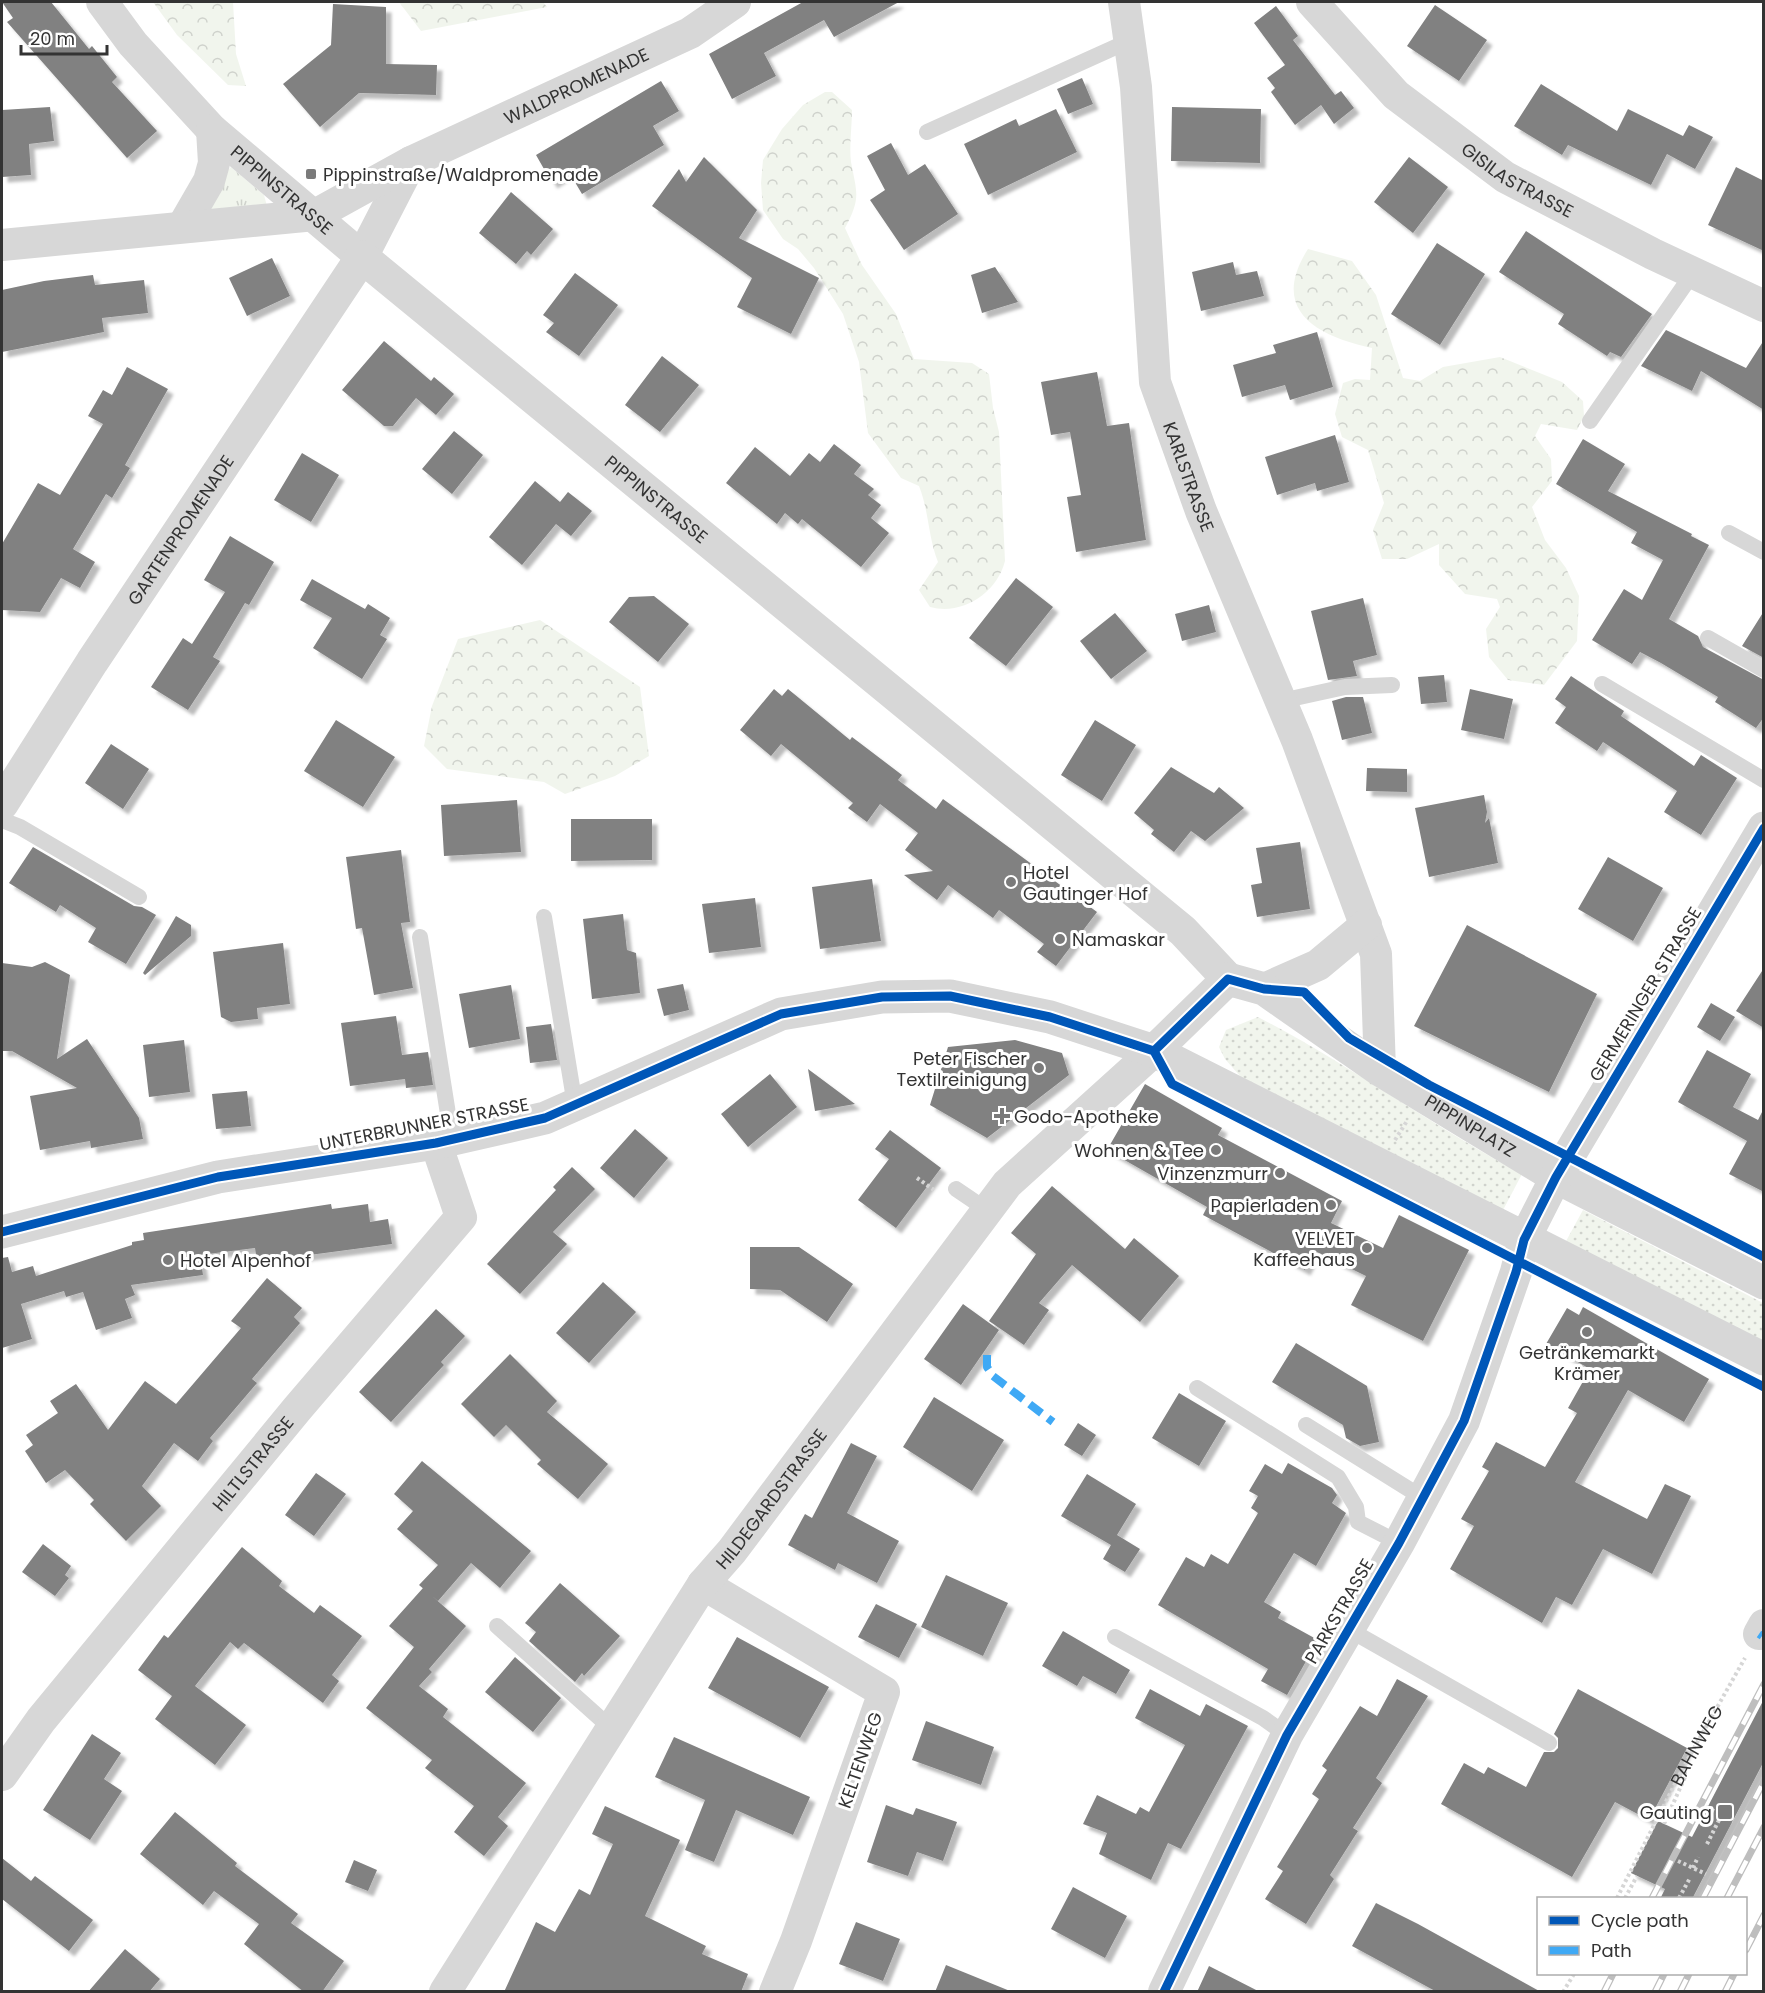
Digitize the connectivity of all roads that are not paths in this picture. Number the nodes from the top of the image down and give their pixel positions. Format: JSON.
{"nodes":[{"id":1,"x":102,"y":2,"type":"edge"},
{"id":2,"x":735,"y":2,"type":"edge"},
{"id":3,"x":1124,"y":2,"type":"edge"},
{"id":4,"x":1312,"y":2,"type":"edge"},
{"id":5,"x":1129,"y":41,"type":"junction"},
{"id":6,"x":212,"y":130,"type":"junction"},
{"id":7,"x":927,"y":132,"type":"dead end"},
{"id":8,"x":411,"y":162,"type":"junction"},
{"id":9,"x":315,"y":214,"type":"junction"},
{"id":10,"x":183,"y":226,"type":"junction"},
{"id":11,"x":2,"y":245,"type":"edge"},
{"id":12,"x":362,"y":257,"type":"junction"},
{"id":13,"x":1693,"y":273,"type":"junction"},
{"id":14,"x":1764,"y":306,"type":"edge"},
{"id":15,"x":1590,"y":421,"type":"dead end"},
{"id":16,"x":1730,"y":533,"type":"dead end"},
{"id":17,"x":1764,"y":552,"type":"edge"},
{"id":18,"x":1708,"y":638,"type":"dead end"},
{"id":19,"x":1764,"y":669,"type":"edge"},
{"id":20,"x":1392,"y":684,"type":"dead end"},
{"id":21,"x":1602,"y":684,"type":"dead end"},
{"id":22,"x":1281,"y":701,"type":"junction"},
{"id":23,"x":1764,"y":780,"type":"edge"},
{"id":24,"x":2,"y":804,"type":"edge"},
{"id":25,"x":2,"y":820,"type":"edge"},
{"id":26,"x":1764,"y":828,"type":"edge"},
{"id":27,"x":139,"y":897,"type":"dead end"},
{"id":28,"x":544,"y":917,"type":"dead end"},
{"id":29,"x":1366,"y":926,"type":"junction"},
{"id":30,"x":420,"y":937,"type":"dead end"},
{"id":31,"x":1228,"y":979,"type":"junction"},
{"id":32,"x":1264,"y":989,"type":"junction"},
{"id":33,"x":1154,"y":1051,"type":"junction"},
{"id":34,"x":1380,"y":1070,"type":"junction"},
{"id":35,"x":574,"y":1104,"type":"junction"},
{"id":36,"x":444,"y":1141,"type":"junction"},
{"id":37,"x":1556,"y":1177,"type":"junction"},
{"id":38,"x":956,"y":1189,"type":"dead end"},
{"id":39,"x":987,"y":1210,"type":"junction"},
{"id":40,"x":2,"y":1232,"type":"edge"},
{"id":41,"x":1524,"y":1240,"type":"junction"},
{"id":42,"x":1764,"y":1283,"type":"edge"},
{"id":43,"x":1764,"y":1359,"type":"edge"},
{"id":44,"x":1197,"y":1388,"type":"dead end"},
{"id":45,"x":1306,"y":1425,"type":"dead end"},
{"id":46,"x":1423,"y":1498,"type":"junction"},
{"id":47,"x":1399,"y":1543,"type":"junction"},
{"id":48,"x":704,"y":1584,"type":"junction"},
{"id":49,"x":497,"y":1626,"type":"dead end"},
{"id":50,"x":1348,"y":1629,"type":"junction"},
{"id":51,"x":1115,"y":1637,"type":"dead end"},
{"id":52,"x":612,"y":1729,"type":"junction"},
{"id":53,"x":1287,"y":1735,"type":"junction"},
{"id":54,"x":1549,"y":1743,"type":"dead end"},
{"id":55,"x":2,"y":1775,"type":"edge"},
{"id":56,"x":445,"y":1992,"type":"edge"},
{"id":57,"x":775,"y":1992,"type":"edge"},
{"id":58,"x":1164,"y":1992,"type":"edge"}],
"edges":[{"from":1,"to":6,"type":"street","name":"PIPPINSTRASSE"},
{"from":2,"to":8,"type":"street","name":"WALDPROMENADE"},
{"from":3,"to":5,"type":"street","name":"KARLSTRASSE"},
{"from":4,"to":13,"type":"street","name":"GISILASTRASSE"},
{"from":5,"to":7,"type":"lane"},
{"from":5,"to":22,"type":"street","name":"KARLSTRASSE"},
{"from":6,"to":9,"type":"street","name":"PIPPINSTRASSE"},
{"from":6,"to":10,"type":"street"},
{"from":8,"to":9,"type":"street","name":"WALDPROMENADE"},
{"from":8,"to":12,"type":"street"},
{"from":9,"to":10,"type":"street","name":"WALDPROMENADE"},
{"from":9,"to":12,"type":"street","name":"PIPPINSTRASSE"},
{"from":10,"to":11,"type":"street","name":"WALDPROMENADE"},
{"from":12,"to":24,"type":"street","name":"GARTENPROMENADE"},
{"from":12,"to":31,"type":"street","name":"PIPPINSTRASSE"},
{"from":13,"to":14,"type":"street","name":"GISILASTRASSE"},
{"from":13,"to":15,"type":"lane"},
{"from":16,"to":17,"type":"lane"},
{"from":18,"to":19,"type":"lane"},
{"from":20,"to":22,"type":"lane"},
{"from":21,"to":23,"type":"lane"},
{"from":22,"to":29,"type":"street","name":"KARLSTRASSE"},
{"from":25,"to":27,"type":"lane"},
{"from":26,"to":37,"type":"street","name":"GERMERINGER STRASSE"},
{"from":28,"to":35,"type":"lane"},
{"from":29,"to":32,"type":"street"},
{"from":29,"to":34,"type":"street","name":"KARLSTRASSE"},
{"from":30,"to":36,"type":"lane"},
{"from":31,"to":32,"type":"street","name":"PIPPINPLATZ"},
{"from":31,"to":33,"type":"street"},
{"from":32,"to":34,"type":"street","name":"PIPPINPLATZ"},
{"from":33,"to":35,"type":"street","name":"UNTERBRUNNER STRASSE"},
{"from":33,"to":39,"type":"street","name":"HILDEGARDSTRASSE"},
{"from":33,"to":41,"type":"street"},
{"from":34,"to":37,"type":"street","name":"PIPPINPLATZ"},
{"from":35,"to":36,"type":"street","name":"UNTERBRUNNER STRASSE"},
{"from":36,"to":40,"type":"street","name":"UNTERBRUNNER STRASSE"},
{"from":36,"to":55,"type":"street","name":"HILTLSTRASSE"},
{"from":37,"to":41,"type":"street"},
{"from":37,"to":42,"type":"street","name":"PIPPINPLATZ"},
{"from":38,"to":39,"type":"lane"},
{"from":39,"to":48,"type":"street","name":"HILDEGARDSTRASSE"},
{"from":41,"to":43,"type":"street"},
{"from":41,"to":46,"type":"street","name":"PARKSTRASSE"},
{"from":44,"to":47,"type":"lane"},
{"from":45,"to":46,"type":"lane"},
{"from":46,"to":47,"type":"street","name":"PARKSTRASSE"},
{"from":47,"to":50,"type":"street","name":"PARKSTRASSE"},
{"from":48,"to":52,"type":"street","name":"HILDEGARDSTRASSE"},
{"from":48,"to":57,"type":"street","name":"KELTENWEG"},
{"from":49,"to":52,"type":"lane"},
{"from":50,"to":53,"type":"street","name":"PARKSTRASSE"},
{"from":50,"to":54,"type":"lane"},
{"from":51,"to":53,"type":"lane"},
{"from":52,"to":56,"type":"street","name":"HILDEGARDSTRASSE"},
{"from":53,"to":58,"type":"street","name":"PARKSTRASSE"}]}
